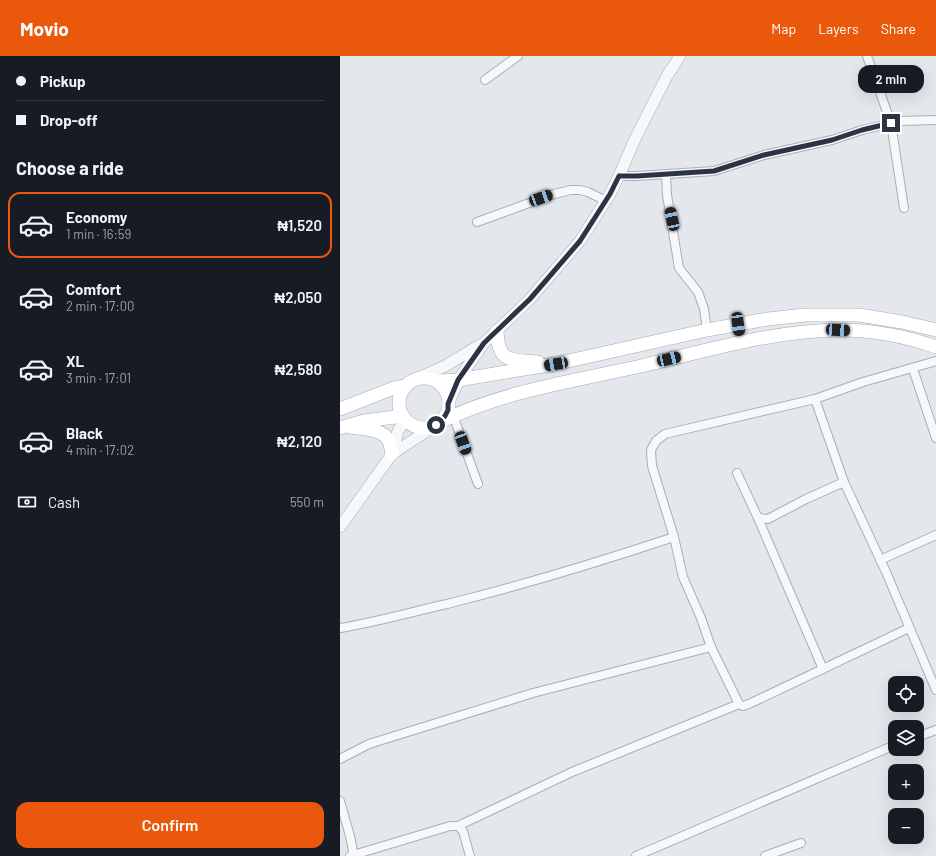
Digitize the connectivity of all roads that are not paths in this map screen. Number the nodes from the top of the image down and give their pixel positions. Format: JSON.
{"nodes":[{"id":1,"x":518,"y":56,"type":"edge"},
{"id":2,"x":680,"y":56,"type":"edge"},
{"id":3,"x":867,"y":56,"type":"edge"},
{"id":4,"x":485,"y":80,"type":"dead end"},
{"id":5,"x":936,"y":120,"type":"edge"},
{"id":6,"x":891,"y":123,"type":"junction"},
{"id":7,"x":666,"y":175,"type":"junction"},
{"id":8,"x":619,"y":176,"type":"junction"},
{"id":9,"x":606,"y":200,"type":"junction"},
{"id":10,"x":904,"y":208,"type":"dead end"},
{"id":11,"x":477,"y":222,"type":"dead end"},
{"id":12,"x":738,"y":324,"type":"junction"},
{"id":13,"x":707,"y":330,"type":"junction"},
{"id":14,"x":936,"y":330,"type":"edge"},
{"id":15,"x":497,"y":331,"type":"junction"},
{"id":16,"x":484,"y":343,"type":"junction"},
{"id":17,"x":741,"y":343,"type":"junction"},
{"id":18,"x":936,"y":346,"type":"edge"},
{"id":19,"x":936,"y":361,"type":"edge"},
{"id":20,"x":556,"y":364,"type":"junction"},
{"id":21,"x":913,"y":368,"type":"junction"},
{"id":22,"x":458,"y":380,"type":"junction"},
{"id":23,"x":437,"y":381,"type":"junction"},
{"id":24,"x":411,"y":382,"type":"junction"},
{"id":25,"x":815,"y":399,"type":"junction"},
{"id":26,"x":340,"y":409,"type":"edge"},
{"id":27,"x":451,"y":409,"type":"junction"},
{"id":28,"x":404,"y":418,"type":"junction"},
{"id":29,"x":438,"y":423,"type":"junction"},
{"id":30,"x":342,"y":427,"type":"edge"},
{"id":31,"x":936,"y":438,"type":"edge"},
{"id":32,"x":392,"y":454,"type":"junction"},
{"id":33,"x":737,"y":473,"type":"dead end"},
{"id":34,"x":844,"y":482,"type":"junction"},
{"id":35,"x":478,"y":484,"type":"dead end"},
{"id":36,"x":758,"y":518,"type":"junction"},
{"id":37,"x":340,"y":527,"type":"edge"},
{"id":38,"x":936,"y":535,"type":"edge"},
{"id":39,"x":674,"y":537,"type":"junction"},
{"id":40,"x":880,"y":560,"type":"junction"},
{"id":41,"x":340,"y":628,"type":"edge"},
{"id":42,"x":909,"y":628,"type":"junction"},
{"id":43,"x":711,"y":647,"type":"junction"},
{"id":44,"x":823,"y":669,"type":"junction"},
{"id":45,"x":936,"y":690,"type":"edge"},
{"id":46,"x":739,"y":704,"type":"junction"},
{"id":47,"x":936,"y":730,"type":"edge"},
{"id":48,"x":924,"y":734,"type":"edge"},
{"id":49,"x":888,"y":748,"type":"edge"},
{"id":50,"x":340,"y":759,"type":"edge"},
{"id":51,"x":340,"y":801,"type":"edge"},
{"id":52,"x":458,"y":826,"type":"junction"},
{"id":53,"x":801,"y":843,"type":"dead end"},
{"id":54,"x":353,"y":856,"type":"edge"},
{"id":55,"x":470,"y":856,"type":"edge"},
{"id":56,"x":636,"y":856,"type":"edge"},
{"id":57,"x":765,"y":856,"type":"edge"}],
"edges":[{"from":1,"to":4,"type":"street"},
{"from":2,"to":8,"type":"street"},
{"from":3,"to":6,"type":"street"},
{"from":5,"to":6,"type":"street"},
{"from":6,"to":7,"type":"street"},
{"from":6,"to":10,"type":"street"},
{"from":7,"to":8,"type":"street"},
{"from":7,"to":13,"type":"street"},
{"from":8,"to":9,"type":"street"},
{"from":9,"to":11,"type":"street"},
{"from":9,"to":15,"type":"street"},
{"from":12,"to":13,"type":"main road"},
{"from":12,"to":14,"type":"main road"},
{"from":12,"to":17,"type":"main road"},
{"from":13,"to":20,"type":"main road"},
{"from":15,"to":16,"type":"street"},
{"from":15,"to":20,"type":"main road"},
{"from":16,"to":22,"type":"street"},
{"from":16,"to":24,"type":"street"},
{"from":17,"to":18,"type":"main road"},
{"from":17,"to":27,"type":"main road"},
{"from":19,"to":21,"type":"street"},
{"from":20,"to":22,"type":"main road"},
{"from":21,"to":25,"type":"street"},
{"from":21,"to":31,"type":"street"},
{"from":22,"to":23,"type":"main road"},
{"from":22,"to":27,"type":"street"},
{"from":23,"to":24,"type":"main road"},
{"from":23,"to":27,"type":"main road"},
{"from":24,"to":26,"type":"main road"},
{"from":24,"to":28,"type":"main road"},
{"from":25,"to":34,"type":"street"},
{"from":25,"to":39,"type":"street"},
{"from":27,"to":29,"type":"main road"},
{"from":27,"to":35,"type":"street"},
{"from":28,"to":29,"type":"main road"},
{"from":28,"to":30,"type":"main road"},
{"from":28,"to":32,"type":"street"},
{"from":29,"to":32,"type":"street"},
{"from":30,"to":32,"type":"main road"},
{"from":32,"to":37,"type":"street"},
{"from":33,"to":36,"type":"street"},
{"from":34,"to":36,"type":"street"},
{"from":34,"to":40,"type":"street"},
{"from":36,"to":44,"type":"street"},
{"from":38,"to":40,"type":"street"},
{"from":39,"to":41,"type":"street"},
{"from":39,"to":43,"type":"street"},
{"from":40,"to":42,"type":"street"},
{"from":42,"to":44,"type":"street"},
{"from":42,"to":45,"type":"street"},
{"from":43,"to":46,"type":"street"},
{"from":43,"to":50,"type":"street"},
{"from":44,"to":46,"type":"street"},
{"from":46,"to":52,"type":"street"},
{"from":47,"to":48,"type":"street"},
{"from":49,"to":56,"type":"street"},
{"from":51,"to":54,"type":"street"},
{"from":52,"to":54,"type":"street"},
{"from":52,"to":55,"type":"street"},
{"from":53,"to":57,"type":"street"}]}
